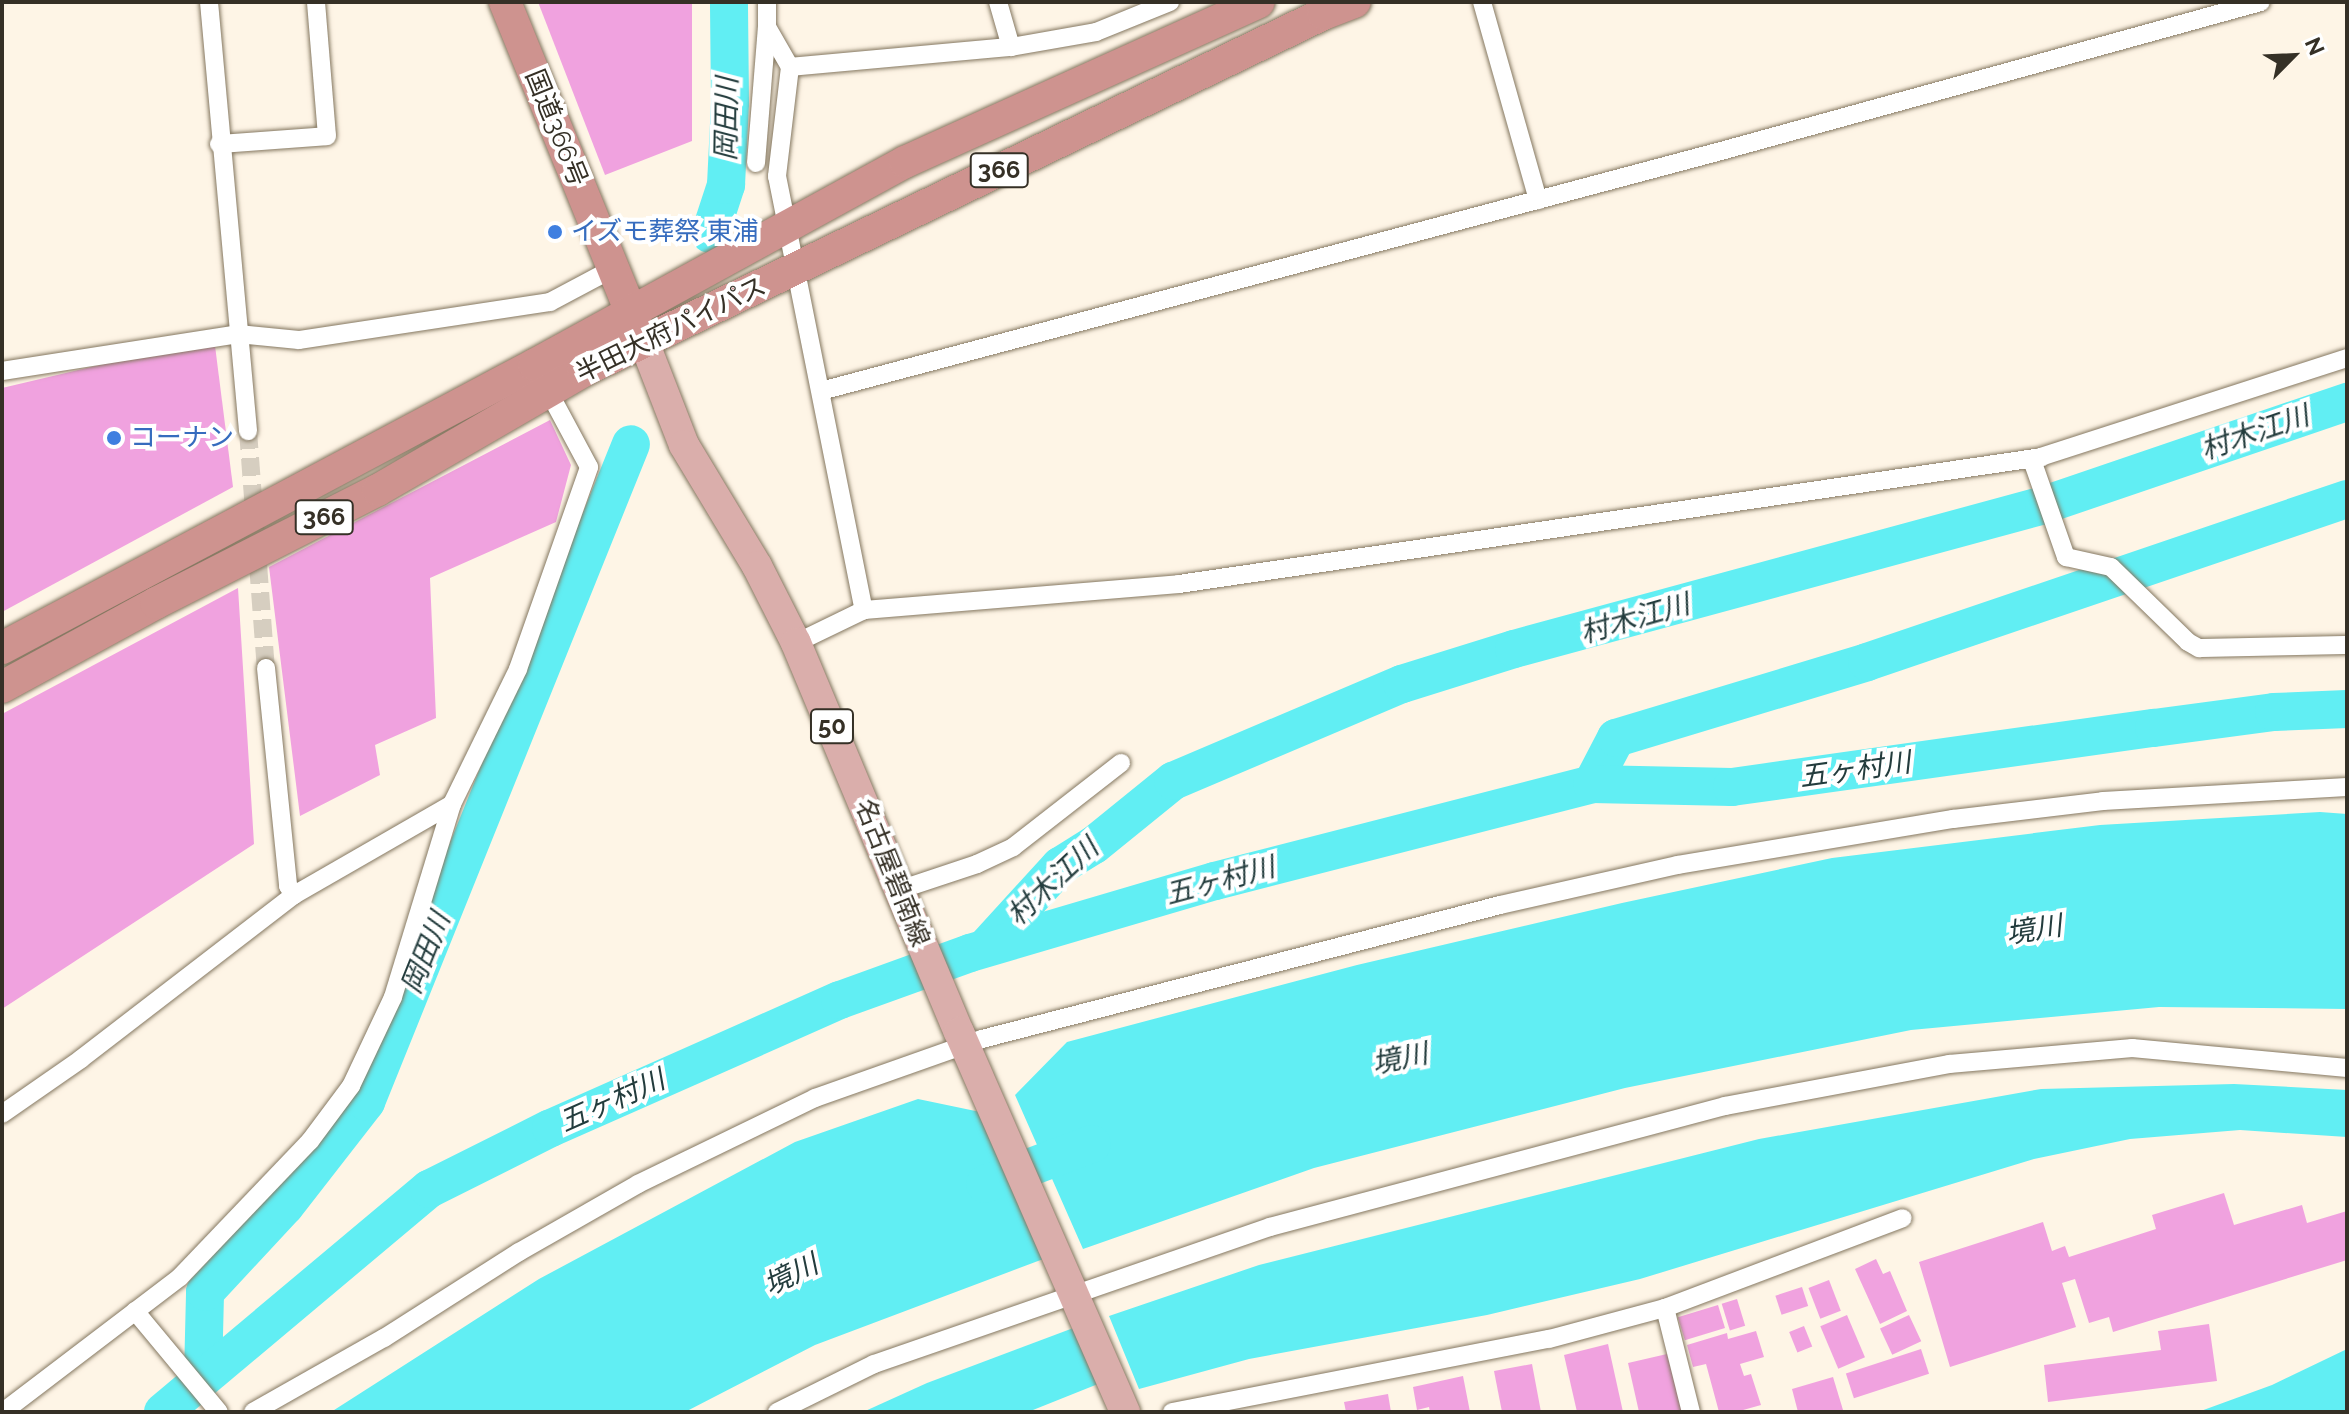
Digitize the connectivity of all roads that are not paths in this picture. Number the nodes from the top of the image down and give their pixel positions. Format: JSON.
{"nodes":[{"id":1,"x":209,"y":2,"type":"edge"},
{"id":2,"x":316,"y":2,"type":"edge"},
{"id":3,"x":505,"y":2,"type":"edge"},
{"id":4,"x":767,"y":2,"type":"edge"},
{"id":5,"x":998,"y":2,"type":"edge"},
{"id":6,"x":1170,"y":2,"type":"edge"},
{"id":7,"x":1259,"y":2,"type":"edge"},
{"id":8,"x":1355,"y":2,"type":"edge"},
{"id":9,"x":1482,"y":2,"type":"edge"},
{"id":10,"x":2261,"y":2,"type":"edge"},
{"id":11,"x":767,"y":27,"type":"junction"},
{"id":12,"x":1011,"y":47,"type":"junction"},
{"id":13,"x":790,"y":67,"type":"junction"},
{"id":14,"x":219,"y":144,"type":"junction"},
{"id":15,"x":756,"y":163,"type":"dead end"},
{"id":16,"x":1538,"y":200,"type":"junction"},
{"id":17,"x":785,"y":227,"type":"junction"},
{"id":18,"x":614,"y":268,"type":"junction"},
{"id":19,"x":794,"y":269,"type":"junction"},
{"id":20,"x":631,"y":310,"type":"junction"},
{"id":21,"x":238,"y":334,"type":"junction"},
{"id":22,"x":644,"y":342,"type":"junction"},
{"id":23,"x":2347,"y":358,"type":"edge"},
{"id":24,"x":2,"y":371,"type":"edge"},
{"id":25,"x":541,"y":378,"type":"junction"},
{"id":26,"x":821,"y":391,"type":"junction"},
{"id":27,"x":248,"y":431,"type":"tunnel mouth"},
{"id":28,"x":2042,"y":457,"type":"junction"},
{"id":29,"x":864,"y":610,"type":"junction"},
{"id":30,"x":796,"y":643,"type":"junction"},
{"id":31,"x":2347,"y":645,"type":"edge"},
{"id":32,"x":2,"y":648,"type":"edge"},
{"id":33,"x":266,"y":668,"type":"tunnel mouth"},
{"id":34,"x":2,"y":687,"type":"edge"},
{"id":35,"x":1121,"y":763,"type":"dead end"},
{"id":36,"x":2347,"y":787,"type":"edge"},
{"id":37,"x":452,"y":804,"type":"junction"},
{"id":38,"x":899,"y":890,"type":"junction"},
{"id":39,"x":294,"y":895,"type":"junction"},
{"id":40,"x":965,"y":1044,"type":"junction"},
{"id":41,"x":2347,"y":1068,"type":"edge"},
{"id":42,"x":2,"y":1114,"type":"edge"},
{"id":43,"x":1903,"y":1218,"type":"dead end"},
{"id":44,"x":1074,"y":1298,"type":"junction"},
{"id":45,"x":1665,"y":1308,"type":"junction"},
{"id":46,"x":137,"y":1314,"type":"junction"},
{"id":47,"x":1125,"y":1411,"type":"edge"},
{"id":48,"x":3,"y":1412,"type":"edge"},
{"id":49,"x":219,"y":1412,"type":"edge"},
{"id":50,"x":253,"y":1412,"type":"edge"},
{"id":51,"x":777,"y":1412,"type":"edge"},
{"id":52,"x":1172,"y":1412,"type":"edge"},
{"id":53,"x":1691,"y":1412,"type":"edge"}],
"edges":[{"from":1,"to":14,"type":"street"},
{"from":2,"to":14,"type":"street"},
{"from":3,"to":18,"type":"highway","name":"国道366号"},
{"from":4,"to":11,"type":"street"},
{"from":5,"to":12,"type":"street"},
{"from":6,"to":12,"type":"street"},
{"from":7,"to":17,"type":"highway","name":"半田大府パイパス","number":"366"},
{"from":8,"to":19,"type":"highway","name":"半田大府パイパス","number":"366"},
{"from":9,"to":16,"type":"street"},
{"from":10,"to":16,"type":"street"},
{"from":11,"to":13,"type":"street"},
{"from":11,"to":15,"type":"street"},
{"from":12,"to":13,"type":"street"},
{"from":13,"to":17,"type":"street"},
{"from":14,"to":21,"type":"street"},
{"from":16,"to":26,"type":"street"},
{"from":17,"to":19,"type":"street"},
{"from":17,"to":20,"type":"highway","name":"半田大府パイパス","number":"366"},
{"from":18,"to":20,"type":"highway","name":"国道366号"},
{"from":18,"to":21,"type":"street"},
{"from":19,"to":22,"type":"highway","name":"半田大府パイパス","number":"366"},
{"from":19,"to":26,"type":"street"},
{"from":20,"to":22,"type":"highway","name":"国道366号"},
{"from":20,"to":25,"type":"highway","name":"半田大府パイパス","number":"366"},
{"from":21,"to":24,"type":"street"},
{"from":21,"to":27,"type":"street"},
{"from":22,"to":25,"type":"highway","name":"半田大府パイパス","number":"366"},
{"from":22,"to":30,"type":"main road","name":"名古屋碧南線","number":"50"},
{"from":23,"to":28,"type":"street"},
{"from":25,"to":32,"type":"highway","name":"半田大府パイパス","number":"366"},
{"from":25,"to":34,"type":"highway","name":"半田大府パイパス","number":"366"},
{"from":25,"to":37,"type":"street"},
{"from":26,"to":29,"type":"street"},
{"from":28,"to":29,"type":"street"},
{"from":28,"to":31,"type":"street"},
{"from":29,"to":30,"type":"street"},
{"from":30,"to":38,"type":"main road","name":"名古屋碧南線","number":"50"},
{"from":33,"to":39,"type":"street"},
{"from":35,"to":38,"type":"street"},
{"from":36,"to":40,"type":"street"},
{"from":37,"to":39,"type":"street"},
{"from":37,"to":46,"type":"street"},
{"from":38,"to":40,"type":"main road","name":"名古屋碧南線","number":"50"},
{"from":39,"to":42,"type":"street"},
{"from":40,"to":44,"type":"main road","name":"名古屋碧南線","number":"50"},
{"from":40,"to":50,"type":"street"},
{"from":41,"to":44,"type":"street"},
{"from":43,"to":45,"type":"street"},
{"from":44,"to":47,"type":"main road","name":"名古屋碧南線","number":"50"},
{"from":44,"to":51,"type":"street"},
{"from":45,"to":52,"type":"street"},
{"from":45,"to":53,"type":"street"},
{"from":46,"to":48,"type":"street"},
{"from":46,"to":49,"type":"street"}]}
